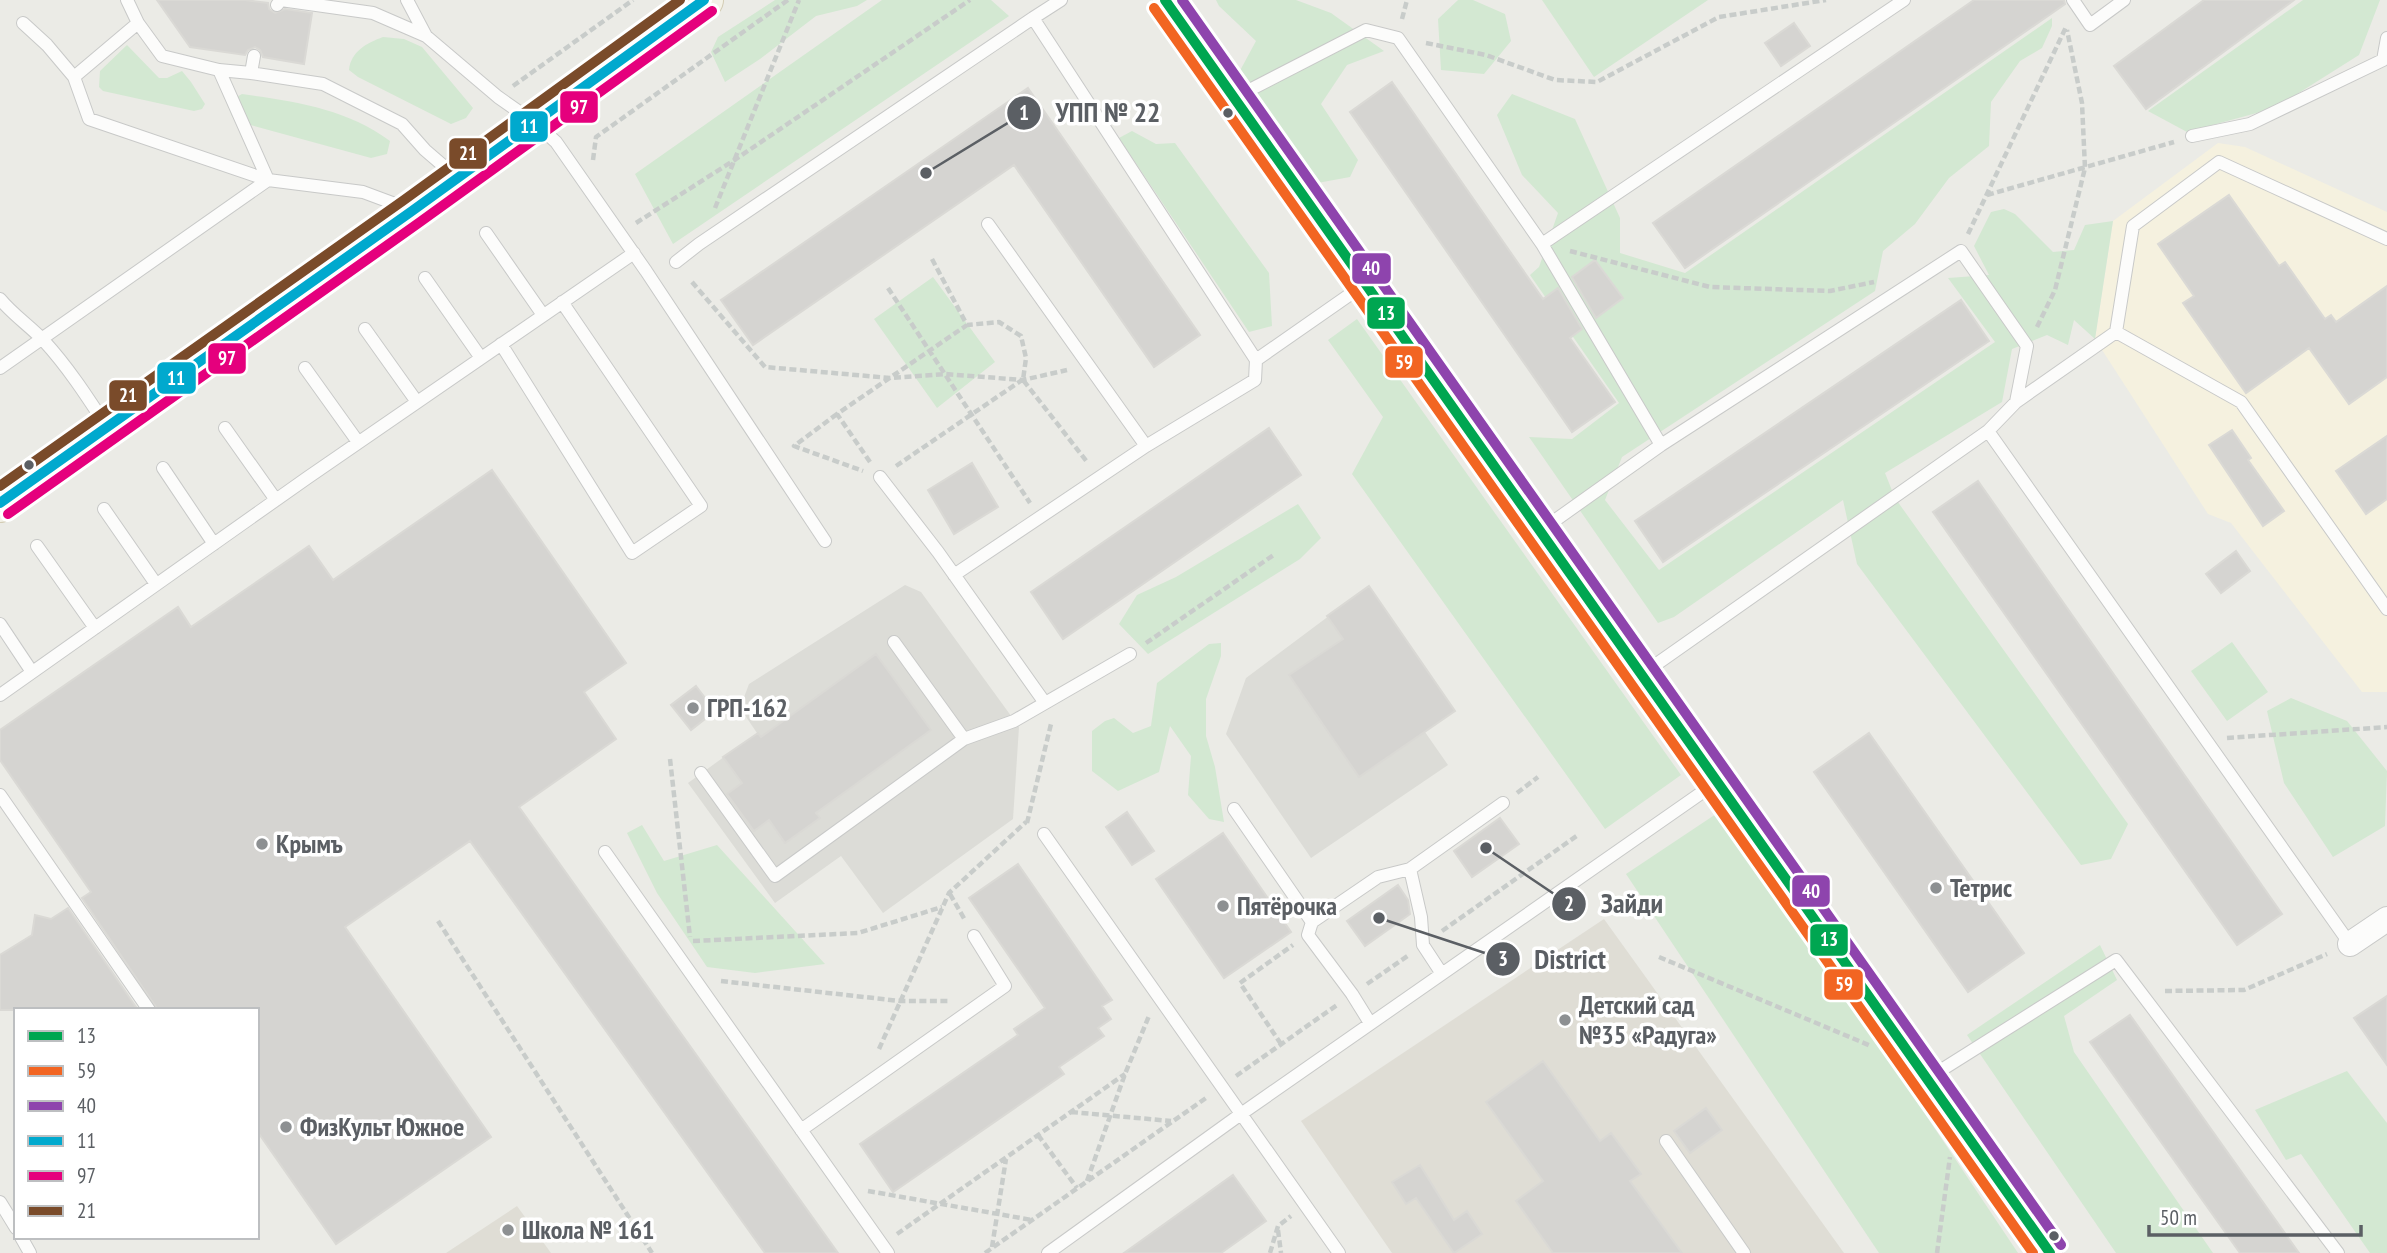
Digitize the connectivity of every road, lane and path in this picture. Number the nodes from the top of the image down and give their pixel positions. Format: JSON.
{"nodes":[{"id":1,"x":127,"y":0,"type":"edge"},
{"id":2,"x":407,"y":0,"type":"edge"},
{"id":3,"x":633,"y":0,"type":"edge"},
{"id":4,"x":704,"y":0,"type":"edge"},
{"id":5,"x":788,"y":0,"type":"edge"},
{"id":6,"x":799,"y":0,"type":"edge"},
{"id":7,"x":970,"y":0,"type":"edge"},
{"id":8,"x":1061,"y":0,"type":"edge"},
{"id":9,"x":1165,"y":0,"type":"edge"},
{"id":10,"x":1407,"y":0,"type":"edge"},
{"id":11,"x":1826,"y":0,"type":"edge"},
{"id":12,"x":1904,"y":0,"type":"edge"},
{"id":13,"x":2124,"y":0,"type":"edge"},
{"id":14,"x":2075,"y":3,"type":"edge"},
{"id":15,"x":277,"y":5,"type":"dead end"},
{"id":16,"x":1033,"y":18,"type":"junction"},
{"id":17,"x":23,"y":23,"type":"dead end"},
{"id":18,"x":138,"y":23,"type":"junction"},
{"id":19,"x":2066,"y":27,"type":"junction"},
{"id":20,"x":426,"y":36,"type":"junction"},
{"id":21,"x":1398,"y":38,"type":"junction"},
{"id":22,"x":2387,"y":38,"type":"edge"},
{"id":23,"x":254,"y":56,"type":"dead end"},
{"id":24,"x":219,"y":70,"type":"junction"},
{"id":25,"x":251,"y":73,"type":"junction"},
{"id":26,"x":74,"y":77,"type":"junction"},
{"id":27,"x":498,"y":97,"type":"junction"},
{"id":28,"x":1234,"y":98,"type":"junction"},
{"id":29,"x":535,"y":123,"type":"junction"},
{"id":30,"x":2192,"y":136,"type":"joint"},
{"id":31,"x":736,"y":159,"type":"junction"},
{"id":32,"x":593,"y":164,"type":"dead end"},
{"id":33,"x":2085,"y":168,"type":"junction"},
{"id":34,"x":458,"y":178,"type":"junction"},
{"id":35,"x":268,"y":180,"type":"junction"},
{"id":36,"x":1987,"y":196,"type":"junction"},
{"id":37,"x":412,"y":211,"type":"junction"},
{"id":38,"x":988,"y":223,"type":"dead end"},
{"id":39,"x":486,"y":233,"type":"dead end"},
{"id":40,"x":621,"y":233,"type":"junction"},
{"id":41,"x":2387,"y":239,"type":"edge"},
{"id":42,"x":699,"y":244,"type":"junction"},
{"id":43,"x":1542,"y":244,"type":"junction"},
{"id":44,"x":1961,"y":251,"type":"junction"},
{"id":45,"x":634,"y":253,"type":"junction"},
{"id":46,"x":932,"y":259,"type":"dead end"},
{"id":47,"x":676,"y":262,"type":"dead end"},
{"id":48,"x":425,"y":278,"type":"dead end"},
{"id":49,"x":1882,"y":280,"type":"dead end"},
{"id":50,"x":692,"y":282,"type":"dead end"},
{"id":51,"x":1365,"y":284,"type":"junction"},
{"id":52,"x":888,"y":288,"type":"dead end"},
{"id":53,"x":0,"y":299,"type":"edge"},
{"id":54,"x":562,"y":302,"type":"junction"},
{"id":55,"x":543,"y":315,"type":"junction"},
{"id":56,"x":967,"y":326,"type":"junction"},
{"id":57,"x":365,"y":329,"type":"dead end"},
{"id":58,"x":2116,"y":332,"type":"junction"},
{"id":59,"x":42,"y":339,"type":"junction"},
{"id":60,"x":501,"y":344,"type":"junction"},
{"id":61,"x":2027,"y":346,"type":"junction"},
{"id":62,"x":930,"y":351,"type":"junction"},
{"id":63,"x":481,"y":358,"type":"junction"},
{"id":64,"x":1256,"y":360,"type":"junction"},
{"id":65,"x":1089,"y":366,"type":"junction"},
{"id":66,"x":0,"y":368,"type":"edge"},
{"id":67,"x":305,"y":368,"type":"dead end"},
{"id":68,"x":945,"y":374,"type":"junction"},
{"id":69,"x":890,"y":378,"type":"junction"},
{"id":70,"x":1023,"y":380,"type":"junction"},
{"id":71,"x":417,"y":402,"type":"junction"},
{"id":72,"x":2016,"y":402,"type":"junction"},
{"id":73,"x":838,"y":414,"type":"junction"},
{"id":74,"x":971,"y":415,"type":"junction"},
{"id":75,"x":107,"y":427,"type":"junction"},
{"id":76,"x":225,"y":428,"type":"dead end"},
{"id":77,"x":1988,"y":431,"type":"junction"},
{"id":78,"x":358,"y":442,"type":"junction"},
{"id":79,"x":1661,"y":445,"type":"junction"},
{"id":80,"x":1146,"y":446,"type":"junction"},
{"id":81,"x":163,"y":468,"type":"dead end"},
{"id":82,"x":879,"y":475,"type":"junction"},
{"id":83,"x":1099,"y":477,"type":"junction"},
{"id":84,"x":276,"y":500,"type":"junction"},
{"id":85,"x":0,"y":503,"type":"edge"},
{"id":86,"x":104,"y":509,"type":"dead end"},
{"id":87,"x":1040,"y":518,"type":"junction"},
{"id":88,"x":1540,"y":531,"type":"junction"},
{"id":89,"x":825,"y":541,"type":"dead end"},
{"id":90,"x":214,"y":544,"type":"junction"},
{"id":91,"x":37,"y":546,"type":"dead end"},
{"id":92,"x":1275,"y":554,"type":"dead end"},
{"id":93,"x":954,"y":576,"type":"junction"},
{"id":94,"x":156,"y":584,"type":"junction"},
{"id":95,"x":2387,"y":609,"type":"edge"},
{"id":96,"x":0,"y":624,"type":"edge"},
{"id":97,"x":95,"y":628,"type":"junction"},
{"id":98,"x":894,"y":642,"type":"dead end"},
{"id":99,"x":1130,"y":654,"type":"joint"},
{"id":100,"x":32,"y":672,"type":"junction"},
{"id":101,"x":1641,"y":675,"type":"junction"},
{"id":102,"x":0,"y":695,"type":"edge"},
{"id":103,"x":1058,"y":696,"type":"junction"},
{"id":104,"x":1045,"y":703,"type":"junction"},
{"id":105,"x":2387,"y":727,"type":"edge"},
{"id":106,"x":964,"y":739,"type":"junction"},
{"id":107,"x":2205,"y":739,"type":"junction"},
{"id":108,"x":670,"y":759,"type":"dead end"},
{"id":109,"x":701,"y":773,"type":"dead end"},
{"id":110,"x":1717,"y":782,"type":"junction"},
{"id":111,"x":0,"y":795,"type":"edge"},
{"id":112,"x":1503,"y":803,"type":"dead end"},
{"id":113,"x":1234,"y":810,"type":"dead end"},
{"id":114,"x":1026,"y":822,"type":"junction"},
{"id":115,"x":1044,"y":834,"type":"joint"},
{"id":116,"x":1578,"y":835,"type":"dead end"},
{"id":117,"x":605,"y":852,"type":"dead end"},
{"id":118,"x":1410,"y":869,"type":"junction"},
{"id":119,"x":949,"y":894,"type":"junction"},
{"id":120,"x":943,"y":907,"type":"junction"},
{"id":121,"x":2387,"y":919,"type":"edge"},
{"id":122,"x":438,"y":921,"type":"dead end"},
{"id":123,"x":1310,"y":929,"type":"junction"},
{"id":124,"x":974,"y":936,"type":"joint"},
{"id":125,"x":691,"y":941,"type":"junction"},
{"id":126,"x":668,"y":942,"type":"junction"},
{"id":127,"x":2350,"y":944,"type":"junction"},
{"id":128,"x":1423,"y":945,"type":"junction"},
{"id":129,"x":1659,"y":957,"type":"dead end"},
{"id":130,"x":1442,"y":974,"type":"junction"},
{"id":131,"x":694,"y":978,"type":"junction"},
{"id":132,"x":2139,"y":991,"type":"junction"},
{"id":133,"x":1352,"y":994,"type":"junction"},
{"id":134,"x":1157,"y":995,"type":"junction"},
{"id":135,"x":900,"y":1001,"type":"junction"},
{"id":136,"x":985,"y":1001,"type":"junction"},
{"id":137,"x":148,"y":1008,"type":"edge"},
{"id":138,"x":1370,"y":1023,"type":"junction"},
{"id":139,"x":1281,"y":1044,"type":"junction"},
{"id":140,"x":1883,"y":1051,"type":"dead end"},
{"id":141,"x":1125,"y":1074,"type":"junction"},
{"id":142,"x":1927,"y":1079,"type":"junction"},
{"id":143,"x":1222,"y":1086,"type":"junction"},
{"id":144,"x":861,"y":1089,"type":"junction"},
{"id":145,"x":1071,"y":1112,"type":"junction"},
{"id":146,"x":1241,"y":1114,"type":"junction"},
{"id":147,"x":1110,"y":1116,"type":"junction"},
{"id":148,"x":1955,"y":1119,"type":"junction"},
{"id":149,"x":1172,"y":1121,"type":"junction"},
{"id":150,"x":802,"y":1130,"type":"junction"},
{"id":151,"x":1038,"y":1136,"type":"junction"},
{"id":152,"x":1666,"y":1141,"type":"dead end"},
{"id":153,"x":1006,"y":1158,"type":"junction"},
{"id":154,"x":1087,"y":1181,"type":"junction"},
{"id":155,"x":841,"y":1187,"type":"junction"},
{"id":156,"x":1077,"y":1188,"type":"junction"},
{"id":157,"x":0,"y":1202,"type":"edge"},
{"id":158,"x":942,"y":1203,"type":"junction"},
{"id":159,"x":1305,"y":1205,"type":"junction"},
{"id":160,"x":998,"y":1213,"type":"junction"},
{"id":161,"x":1032,"y":1220,"type":"junction"},
{"id":162,"x":14,"y":1225,"type":"edge"},
{"id":163,"x":1278,"y":1226,"type":"junction"},
{"id":164,"x":992,"y":1248,"type":"junction"},
{"id":165,"x":885,"y":1249,"type":"edge"},
{"id":166,"x":652,"y":1253,"type":"edge"},
{"id":167,"x":985,"y":1253,"type":"edge"},
{"id":168,"x":1048,"y":1253,"type":"edge"},
{"id":169,"x":1270,"y":1253,"type":"edge"},
{"id":170,"x":1281,"y":1253,"type":"edge"},
{"id":171,"x":1339,"y":1253,"type":"edge"},
{"id":172,"x":1744,"y":1253,"type":"edge"},
{"id":173,"x":1937,"y":1253,"type":"edge"},
{"id":174,"x":2050,"y":1253,"type":"edge"},
{"id":175,"x":2338,"y":1253,"type":"edge"}],
"edges":[{"from":1,"to":18,"type":"lane"},
{"from":2,"to":20,"type":"lane"},
{"from":3,"to":27,"type":"path"},
{"from":4,"to":29,"type":"main road"},
{"from":5,"to":32,"type":"path"},
{"from":6,"to":31,"type":"path"},
{"from":7,"to":31,"type":"path"},
{"from":8,"to":16,"type":"lane"},
{"from":9,"to":28,"type":"street"},
{"from":10,"to":21,"type":"path"},
{"from":11,"to":21,"type":"path"},
{"from":12,"to":43,"type":"lane"},
{"from":13,"to":14,"type":"lane"},
{"from":14,"to":19,"type":"path"},
{"from":15,"to":20,"type":"lane"},
{"from":16,"to":42,"type":"lane"},
{"from":16,"to":64,"type":"lane"},
{"from":17,"to":26,"type":"lane"},
{"from":18,"to":24,"type":"lane"},
{"from":18,"to":26,"type":"lane"},
{"from":19,"to":33,"type":"path"},
{"from":19,"to":36,"type":"path"},
{"from":20,"to":27,"type":"lane"},
{"from":21,"to":28,"type":"lane"},
{"from":21,"to":43,"type":"lane"},
{"from":22,"to":30,"type":"lane"},
{"from":23,"to":25,"type":"lane"},
{"from":24,"to":25,"type":"lane"},
{"from":24,"to":35,"type":"lane"},
{"from":25,"to":34,"type":"lane"},
{"from":26,"to":35,"type":"lane"},
{"from":27,"to":29,"type":"lane"},
{"from":28,"to":51,"type":"street"},
{"from":29,"to":34,"type":"main road"},
{"from":29,"to":40,"type":"lane"},
{"from":30,"to":33,"type":"path"},
{"from":31,"to":40,"type":"path"},
{"from":31,"to":42,"type":"path"},
{"from":33,"to":36,"type":"path"},
{"from":33,"to":61,"type":"path"},
{"from":34,"to":37,"type":"main road"},
{"from":35,"to":37,"type":"lane"},
{"from":35,"to":59,"type":"lane"},
{"from":36,"to":44,"type":"path"},
{"from":37,"to":75,"type":"main road"},
{"from":38,"to":65,"type":"lane"},
{"from":39,"to":55,"type":"lane"},
{"from":40,"to":45,"type":"lane"},
{"from":41,"to":58,"type":"lane"},
{"from":42,"to":47,"type":"lane"},
{"from":43,"to":49,"type":"path"},
{"from":43,"to":79,"type":"lane"},
{"from":44,"to":61,"type":"lane"},
{"from":44,"to":79,"type":"lane"},
{"from":45,"to":54,"type":"lane"},
{"from":45,"to":89,"type":"lane"},
{"from":46,"to":56,"type":"path"},
{"from":48,"to":63,"type":"lane"},
{"from":50,"to":69,"type":"path"},
{"from":51,"to":64,"type":"lane"},
{"from":51,"to":88,"type":"street"},
{"from":52,"to":62,"type":"path"},
{"from":53,"to":59,"type":"lane"},
{"from":54,"to":55,"type":"lane"},
{"from":54,"to":60,"type":"lane"},
{"from":55,"to":60,"type":"lane"},
{"from":56,"to":62,"type":"path"},
{"from":56,"to":70,"type":"path"},
{"from":57,"to":71,"type":"lane"},
{"from":58,"to":72,"type":"lane"},
{"from":58,"to":95,"type":"lane"},
{"from":59,"to":66,"type":"lane"},
{"from":59,"to":75,"type":"lane"},
{"from":60,"to":63,"type":"lane"},
{"from":61,"to":72,"type":"lane"},
{"from":62,"to":68,"type":"path"},
{"from":62,"to":69,"type":"path"},
{"from":63,"to":71,"type":"lane"},
{"from":64,"to":80,"type":"lane"},
{"from":65,"to":70,"type":"path"},
{"from":65,"to":80,"type":"lane"},
{"from":67,"to":78,"type":"lane"},
{"from":68,"to":69,"type":"path"},
{"from":68,"to":70,"type":"path"},
{"from":68,"to":74,"type":"path"},
{"from":69,"to":73,"type":"path"},
{"from":70,"to":74,"type":"path"},
{"from":70,"to":83,"type":"path"},
{"from":71,"to":78,"type":"lane"},
{"from":72,"to":77,"type":"lane"},
{"from":73,"to":82,"type":"path"},
{"from":73,"to":82,"type":"path"},
{"from":74,"to":82,"type":"path"},
{"from":74,"to":87,"type":"path"},
{"from":75,"to":85,"type":"main road"},
{"from":76,"to":84,"type":"lane"},
{"from":77,"to":101,"type":"lane"},
{"from":77,"to":107,"type":"lane"},
{"from":78,"to":84,"type":"lane"},
{"from":79,"to":88,"type":"lane"},
{"from":80,"to":83,"type":"lane"},
{"from":81,"to":90,"type":"lane"},
{"from":82,"to":93,"type":"lane"},
{"from":83,"to":87,"type":"lane"},
{"from":84,"to":90,"type":"lane"},
{"from":86,"to":94,"type":"lane"},
{"from":87,"to":93,"type":"lane"},
{"from":88,"to":101,"type":"street"},
{"from":90,"to":94,"type":"lane"},
{"from":91,"to":97,"type":"lane"},
{"from":92,"to":99,"type":"path"},
{"from":93,"to":104,"type":"lane"},
{"from":94,"to":97,"type":"lane"},
{"from":96,"to":100,"type":"lane"},
{"from":97,"to":100,"type":"lane"},
{"from":98,"to":106,"type":"lane"},
{"from":99,"to":103,"type":"lane"},
{"from":100,"to":102,"type":"lane"},
{"from":101,"to":110,"type":"street"},
{"from":103,"to":104,"type":"lane"},
{"from":103,"to":114,"type":"path"},
{"from":104,"to":106,"type":"lane"},
{"from":105,"to":107,"type":"path"},
{"from":106,"to":109,"type":"lane"},
{"from":107,"to":127,"type":"lane"},
{"from":108,"to":125,"type":"path"},
{"from":110,"to":130,"type":"lane"},
{"from":110,"to":142,"type":"street"},
{"from":111,"to":137,"type":"lane"},
{"from":112,"to":118,"type":"lane"},
{"from":113,"to":123,"type":"lane"},
{"from":114,"to":115,"type":"path"},
{"from":114,"to":119,"type":"path"},
{"from":115,"to":134,"type":"lane"},
{"from":116,"to":128,"type":"path"},
{"from":117,"to":126,"type":"lane"},
{"from":118,"to":123,"type":"lane"},
{"from":118,"to":128,"type":"lane"},
{"from":119,"to":120,"type":"path"},
{"from":119,"to":124,"type":"path"},
{"from":120,"to":125,"type":"path"},
{"from":120,"to":135,"type":"path"},
{"from":121,"to":127,"type":"street"},
{"from":122,"to":166,"type":"path"},
{"from":123,"to":133,"type":"lane"},
{"from":123,"to":139,"type":"path"},
{"from":124,"to":136,"type":"lane"},
{"from":125,"to":126,"type":"path"},
{"from":125,"to":131,"type":"path"},
{"from":126,"to":131,"type":"lane"},
{"from":127,"to":132,"type":"path"},
{"from":128,"to":130,"type":"lane"},
{"from":128,"to":133,"type":"path"},
{"from":129,"to":140,"type":"path"},
{"from":130,"to":138,"type":"lane"},
{"from":131,"to":135,"type":"path"},
{"from":131,"to":150,"type":"lane"},
{"from":132,"to":142,"type":"lane"},
{"from":132,"to":175,"type":"lane"},
{"from":133,"to":138,"type":"lane"},
{"from":133,"to":139,"type":"path"},
{"from":134,"to":141,"type":"path"},
{"from":134,"to":143,"type":"lane"},
{"from":135,"to":136,"type":"path"},
{"from":135,"to":144,"type":"path"},
{"from":136,"to":144,"type":"lane"},
{"from":138,"to":146,"type":"lane"},
{"from":139,"to":143,"type":"path"},
{"from":141,"to":145,"type":"path"},
{"from":141,"to":147,"type":"path"},
{"from":142,"to":148,"type":"street"},
{"from":143,"to":146,"type":"lane"},
{"from":143,"to":149,"type":"path"},
{"from":144,"to":150,"type":"lane"},
{"from":145,"to":147,"type":"path"},
{"from":145,"to":151,"type":"path"},
{"from":146,"to":159,"type":"lane"},
{"from":146,"to":168,"type":"lane"},
{"from":147,"to":149,"type":"path"},
{"from":147,"to":154,"type":"path"},
{"from":148,"to":173,"type":"path"},
{"from":148,"to":174,"type":"street"},
{"from":149,"to":154,"type":"path"},
{"from":150,"to":155,"type":"lane"},
{"from":151,"to":153,"type":"path"},
{"from":151,"to":156,"type":"path"},
{"from":152,"to":172,"type":"lane"},
{"from":153,"to":158,"type":"path"},
{"from":153,"to":160,"type":"path"},
{"from":154,"to":156,"type":"path"},
{"from":155,"to":158,"type":"path"},
{"from":155,"to":165,"type":"lane"},
{"from":156,"to":161,"type":"path"},
{"from":157,"to":162,"type":"lane"},
{"from":158,"to":160,"type":"path"},
{"from":158,"to":165,"type":"path"},
{"from":159,"to":163,"type":"path"},
{"from":159,"to":171,"type":"lane"},
{"from":160,"to":161,"type":"path"},
{"from":160,"to":164,"type":"path"},
{"from":161,"to":164,"type":"path"},
{"from":163,"to":169,"type":"path"},
{"from":163,"to":170,"type":"path"},
{"from":164,"to":167,"type":"path"}]}
